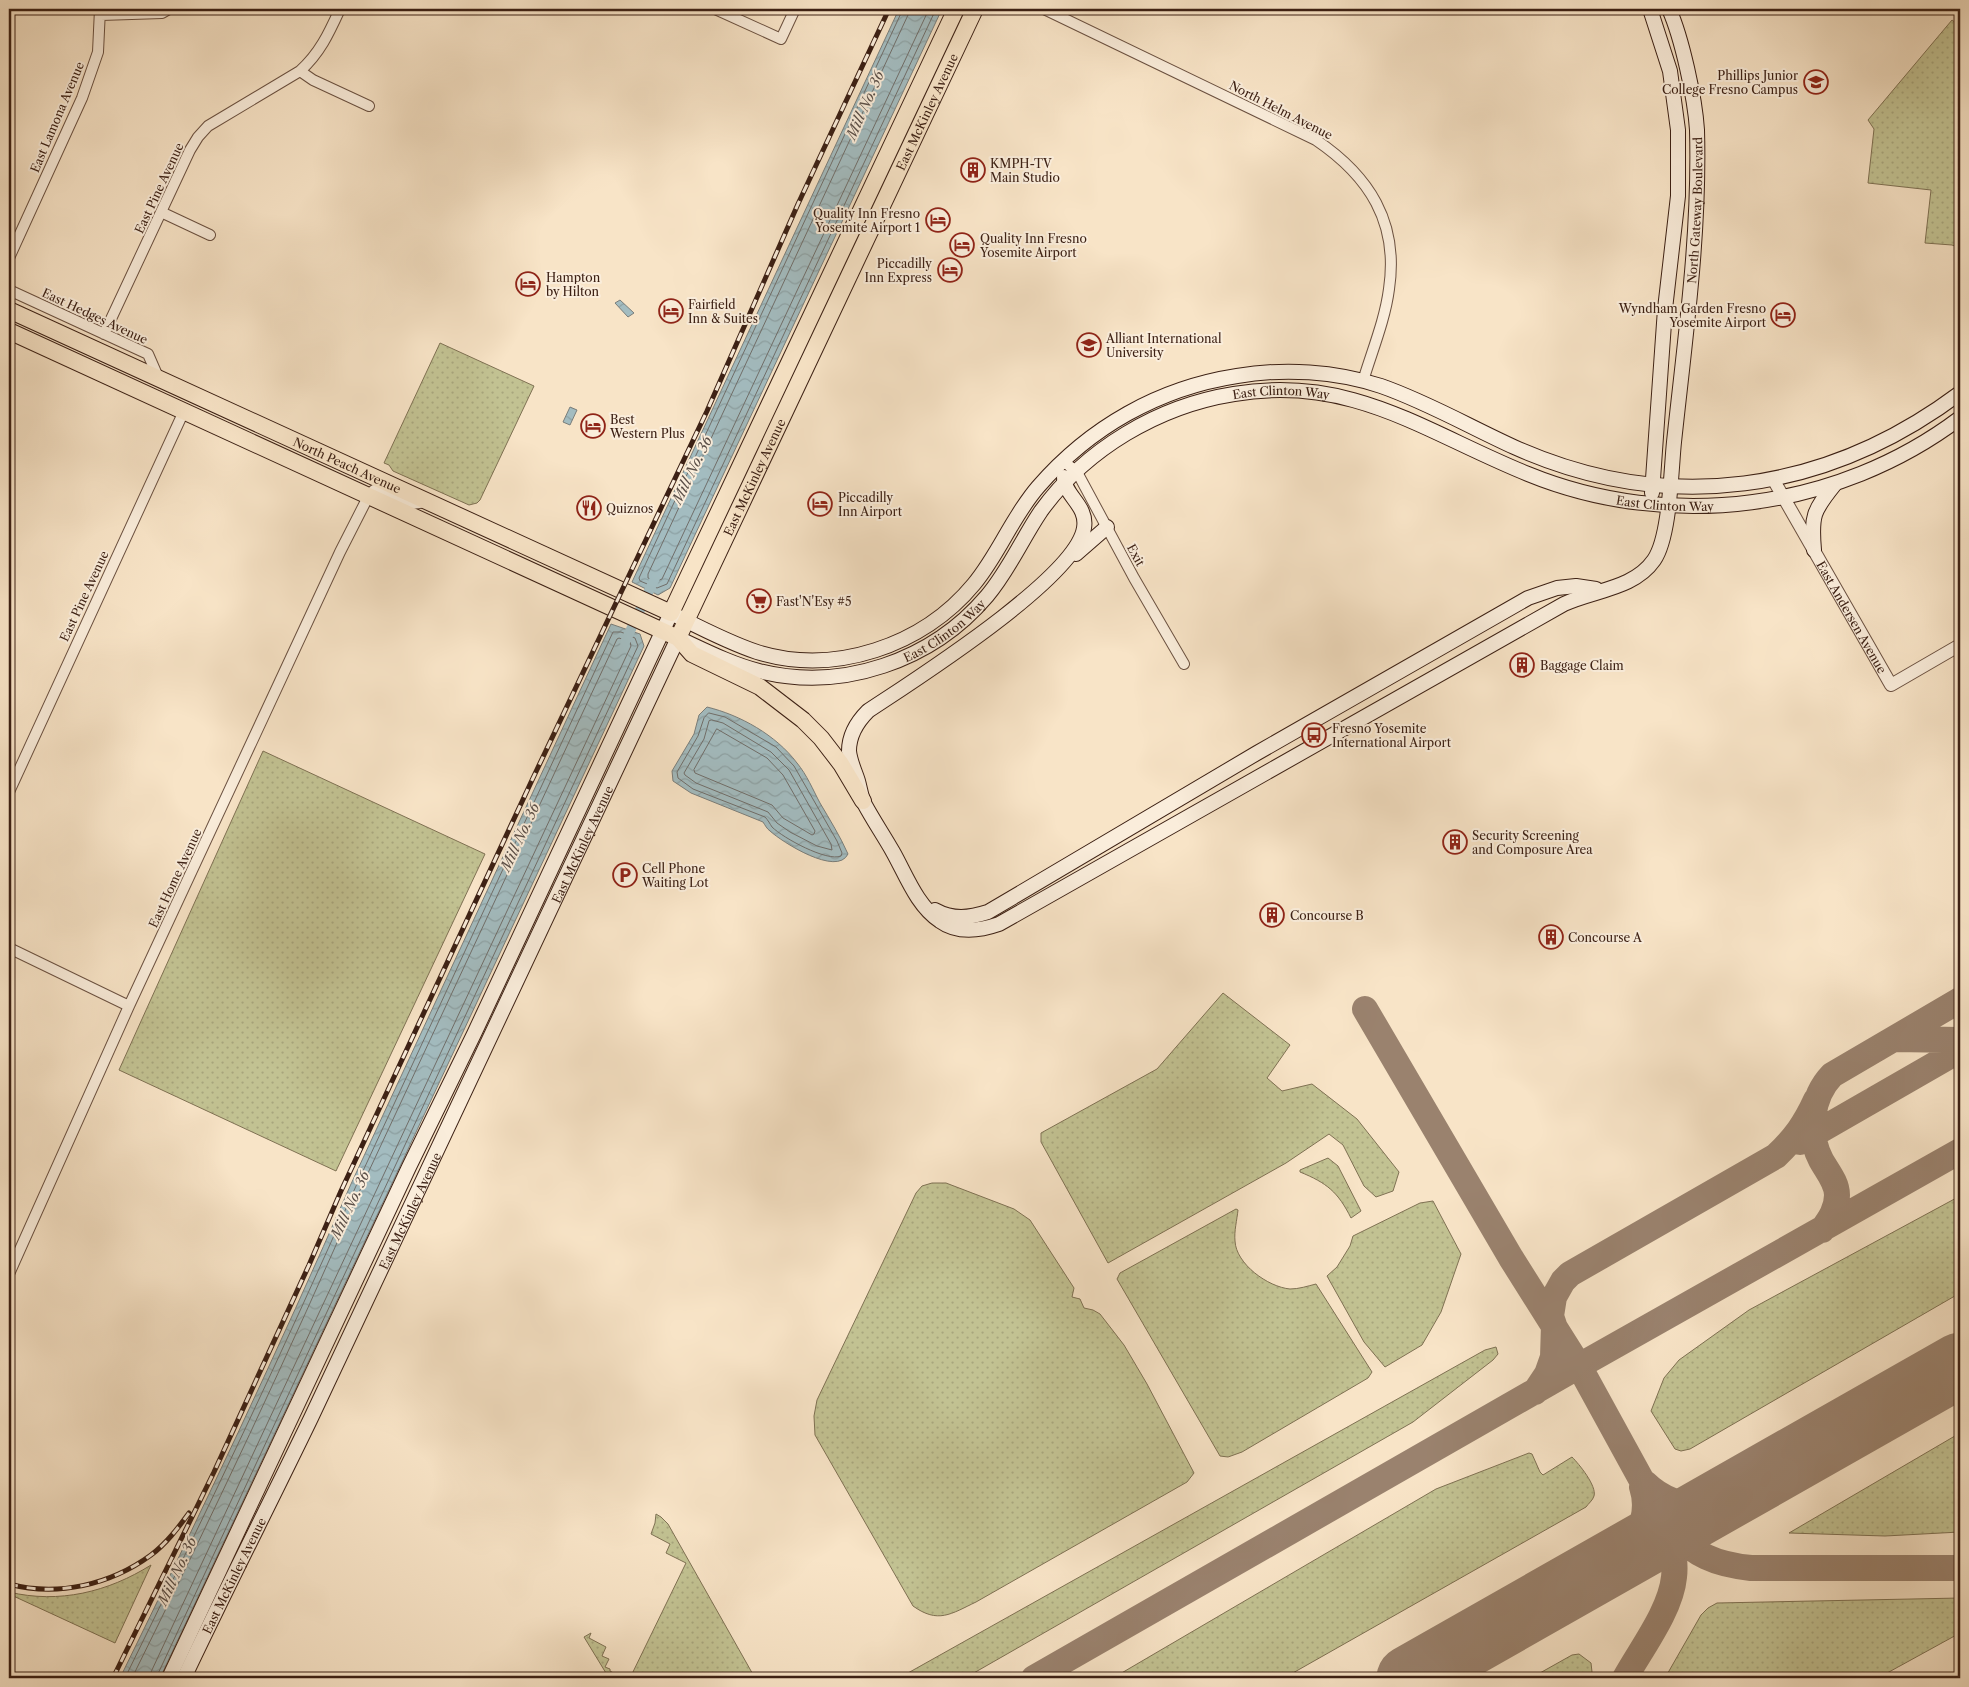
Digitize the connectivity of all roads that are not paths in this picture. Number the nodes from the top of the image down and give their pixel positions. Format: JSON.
{"nodes":[{"id":1,"x":169,"y":9,"type":"edge"},
{"id":2,"x":340,"y":9,"type":"edge"},
{"id":3,"x":715,"y":9,"type":"edge"},
{"id":4,"x":795,"y":9,"type":"edge"},
{"id":5,"x":956,"y":9,"type":"edge"},
{"id":6,"x":975,"y":9,"type":"edge"},
{"id":7,"x":1044,"y":9,"type":"edge"},
{"id":8,"x":1650,"y":9,"type":"edge"},
{"id":9,"x":1669,"y":9,"type":"edge"},
{"id":10,"x":101,"y":12,"type":"edge"},
{"id":11,"x":300,"y":72,"type":"junction"},
{"id":12,"x":369,"y":106,"type":"dead end"},
{"id":13,"x":1678,"y":202,"type":"junction"},
{"id":14,"x":1696,"y":203,"type":"junction"},
{"id":15,"x":161,"y":212,"type":"junction"},
{"id":16,"x":210,"y":235,"type":"dead end"},
{"id":17,"x":841,"y":254,"type":"junction"},
{"id":18,"x":9,"y":258,"type":"edge"},
{"id":19,"x":9,"y":290,"type":"edge"},
{"id":20,"x":9,"y":310,"type":"edge"},
{"id":21,"x":9,"y":330,"type":"edge"},
{"id":22,"x":104,"y":334,"type":"junction"},
{"id":23,"x":86,"y":366,"type":"junction"},
{"id":24,"x":158,"y":378,"type":"junction"},
{"id":25,"x":1364,"y":381,"type":"junction"},
{"id":26,"x":797,"y":387,"type":"junction"},
{"id":27,"x":187,"y":391,"type":"junction"},
{"id":28,"x":1244,"y":392,"type":"junction"},
{"id":29,"x":1960,"y":393,"type":"edge"},
{"id":30,"x":184,"y":411,"type":"junction"},
{"id":31,"x":1960,"y":418,"type":"edge"},
{"id":32,"x":289,"y":437,"type":"junction"},
{"id":33,"x":1063,"y":461,"type":"junction"},
{"id":34,"x":1077,"y":472,"type":"junction"},
{"id":35,"x":1773,"y":479,"type":"junction"},
{"id":36,"x":1064,"y":484,"type":"junction"},
{"id":37,"x":1834,"y":484,"type":"junction"},
{"id":38,"x":1653,"y":485,"type":"junction"},
{"id":39,"x":1670,"y":486,"type":"junction"},
{"id":40,"x":368,"y":495,"type":"junction"},
{"id":41,"x":1784,"y":497,"type":"junction"},
{"id":42,"x":428,"y":501,"type":"junction"},
{"id":43,"x":1651,"y":504,"type":"junction"},
{"id":44,"x":1668,"y":505,"type":"junction"},
{"id":45,"x":1107,"y":527,"type":"junction"},
{"id":46,"x":1814,"y":550,"type":"junction"},
{"id":47,"x":1054,"y":573,"type":"junction"},
{"id":48,"x":1604,"y":590,"type":"junction"},
{"id":49,"x":670,"y":613,"type":"junction"},
{"id":50,"x":686,"y":621,"type":"junction"},
{"id":51,"x":662,"y":631,"type":"junction"},
{"id":52,"x":678,"y":638,"type":"junction"},
{"id":53,"x":1960,"y":645,"type":"edge"},
{"id":54,"x":1184,"y":664,"type":"dead end"},
{"id":55,"x":9,"y":764,"type":"edge"},
{"id":56,"x":19,"y":769,"type":"junction"},
{"id":57,"x":1214,"y":778,"type":"junction"},
{"id":58,"x":9,"y":792,"type":"edge"},
{"id":59,"x":1224,"y":796,"type":"junction"},
{"id":60,"x":863,"y":801,"type":"junction"},
{"id":61,"x":918,"y":897,"type":"junction"},
{"id":62,"x":9,"y":948,"type":"edge"},
{"id":63,"x":129,"y":1006,"type":"junction"},
{"id":64,"x":409,"y":1167,"type":"junction"},
{"id":65,"x":9,"y":1274,"type":"edge"},
{"id":66,"x":376,"y":1279,"type":"junction"},
{"id":67,"x":353,"y":1285,"type":"junction"},
{"id":68,"x":310,"y":1421,"type":"junction"},
{"id":69,"x":260,"y":1484,"type":"junction"},
{"id":70,"x":274,"y":1491,"type":"junction"},
{"id":71,"x":169,"y":1678,"type":"edge"},
{"id":72,"x":184,"y":1678,"type":"edge"}],
"edges":[{"from":1,"to":10,"type":"street"},
{"from":2,"to":11,"type":"street","name":"East Pine Avenue"},
{"from":3,"to":4,"type":"street"},
{"from":5,"to":17,"type":"main road","name":"East McKinley Avenue"},
{"from":6,"to":26,"type":"main road","name":"East McKinley Avenue"},
{"from":7,"to":25,"type":"street","name":"North Helm Avenue"},
{"from":8,"to":13,"type":"main road","name":"North Gateway Boulevard"},
{"from":9,"to":14,"type":"main road","name":"North Gateway Boulevard"},
{"from":10,"to":18,"type":"street","name":"East Lamona Avenue"},
{"from":11,"to":12,"type":"street"},
{"from":11,"to":15,"type":"street","name":"East Pine Avenue"},
{"from":13,"to":14,"type":"street"},
{"from":13,"to":38,"type":"main road","name":"North Gateway Boulevard"},
{"from":14,"to":39,"type":"main road","name":"North Gateway Boulevard"},
{"from":15,"to":16,"type":"street"},
{"from":15,"to":22,"type":"street","name":"East Pine Avenue"},
{"from":17,"to":26,"type":"main road"},
{"from":17,"to":49,"type":"main road","name":"East McKinley Avenue"},
{"from":19,"to":22,"type":"street","name":"East Hedges Avenue"},
{"from":20,"to":24,"type":"main road","name":"North Peach Avenue"},
{"from":21,"to":23,"type":"main road","name":"North Peach Avenue"},
{"from":22,"to":24,"type":"street","name":"East Hedges Avenue"},
{"from":23,"to":27,"type":"main road"},
{"from":23,"to":30,"type":"main road","name":"North Peach Avenue"},
{"from":24,"to":27,"type":"main road","name":"North Peach Avenue"},
{"from":25,"to":28,"type":"main road"},
{"from":25,"to":33,"type":"main road","name":"East Clinton Way"},
{"from":25,"to":38,"type":"main road","name":"East Clinton Way"},
{"from":26,"to":50,"type":"main road","name":"East McKinley Avenue"},
{"from":27,"to":32,"type":"main road","name":"North Peach Avenue"},
{"from":28,"to":34,"type":"main road","name":"East Clinton Way"},
{"from":28,"to":43,"type":"main road","name":"East Clinton Way"},
{"from":29,"to":35,"type":"main road","name":"East Clinton Way"},
{"from":30,"to":32,"type":"main road"},
{"from":30,"to":40,"type":"main road","name":"North Peach Avenue"},
{"from":30,"to":56,"type":"street","name":"East Pine Avenue"},
{"from":31,"to":37,"type":"main road","name":"East Clinton Way"},
{"from":32,"to":42,"type":"main road","name":"North Peach Avenue"},
{"from":33,"to":34,"type":"street","name":"Exit"},
{"from":33,"to":36,"type":"main road"},
{"from":33,"to":50,"type":"main road","name":"East Clinton Way"},
{"from":34,"to":36,"type":"main road","name":"East Clinton Way"},
{"from":34,"to":45,"type":"street","name":"Exit"},
{"from":35,"to":39,"type":"main road","name":"East Clinton Way"},
{"from":35,"to":41,"type":"street","name":"East Andersen Avenue"},
{"from":36,"to":47,"type":"main road"},
{"from":36,"to":52,"type":"main road","name":"East Clinton Way"},
{"from":37,"to":41,"type":"main road","name":"East Clinton Way"},
{"from":37,"to":46,"type":"main road"},
{"from":38,"to":39,"type":"main road","name":"East Clinton Way"},
{"from":38,"to":43,"type":"main road","name":"North Gateway Boulevard"},
{"from":39,"to":44,"type":"main road","name":"North Gateway Boulevard"},
{"from":40,"to":42,"type":"street"},
{"from":40,"to":51,"type":"main road","name":"North Peach Avenue"},
{"from":40,"to":63,"type":"street","name":"East Home Avenue"},
{"from":41,"to":44,"type":"main road","name":"East Clinton Way"},
{"from":41,"to":46,"type":"street","name":"East Andersen Avenue"},
{"from":42,"to":49,"type":"main road","name":"North Peach Avenue"},
{"from":43,"to":44,"type":"main road","name":"East Clinton Way"},
{"from":44,"to":48,"type":"main road","name":"North Gateway Boulevard"},
{"from":45,"to":47,"type":"main road"},
{"from":45,"to":54,"type":"street","name":"Exit"},
{"from":46,"to":53,"type":"street","name":"East Andersen Avenue"},
{"from":47,"to":60,"type":"main road","name":"North Gateway Boulevard"},
{"from":48,"to":57,"type":"main road"},
{"from":48,"to":59,"type":"main road","name":"North Gateway Boulevard"},
{"from":49,"to":50,"type":"main road","name":"North Peach Avenue"},
{"from":49,"to":51,"type":"main road","name":"East McKinley Avenue"},
{"from":50,"to":52,"type":"main road","name":"East McKinley Avenue"},
{"from":51,"to":52,"type":"main road","name":"North Peach Avenue"},
{"from":51,"to":64,"type":"main road","name":"East McKinley Avenue"},
{"from":52,"to":60,"type":"main road"},
{"from":52,"to":66,"type":"main road","name":"East McKinley Avenue"},
{"from":55,"to":56,"type":"street"},
{"from":56,"to":58,"type":"street","name":"East Pine Avenue"},
{"from":57,"to":59,"type":"main road"},
{"from":57,"to":61,"type":"main road"},
{"from":59,"to":61,"type":"main road","name":"North Gateway Boulevard"},
{"from":60,"to":61,"type":"main road","name":"North Gateway Boulevard"},
{"from":62,"to":63,"type":"street"},
{"from":63,"to":65,"type":"street","name":"East Home Avenue"},
{"from":64,"to":66,"type":"main road"},
{"from":64,"to":67,"type":"main road","name":"East McKinley Avenue"},
{"from":66,"to":68,"type":"main road","name":"East McKinley Avenue"},
{"from":67,"to":68,"type":"main road"},
{"from":67,"to":69,"type":"main road","name":"East McKinley Avenue"},
{"from":68,"to":70,"type":"main road","name":"East McKinley Avenue"},
{"from":69,"to":70,"type":"main road"},
{"from":69,"to":71,"type":"main road","name":"East McKinley Avenue"},
{"from":70,"to":72,"type":"main road","name":"East McKinley Avenue"}]}
